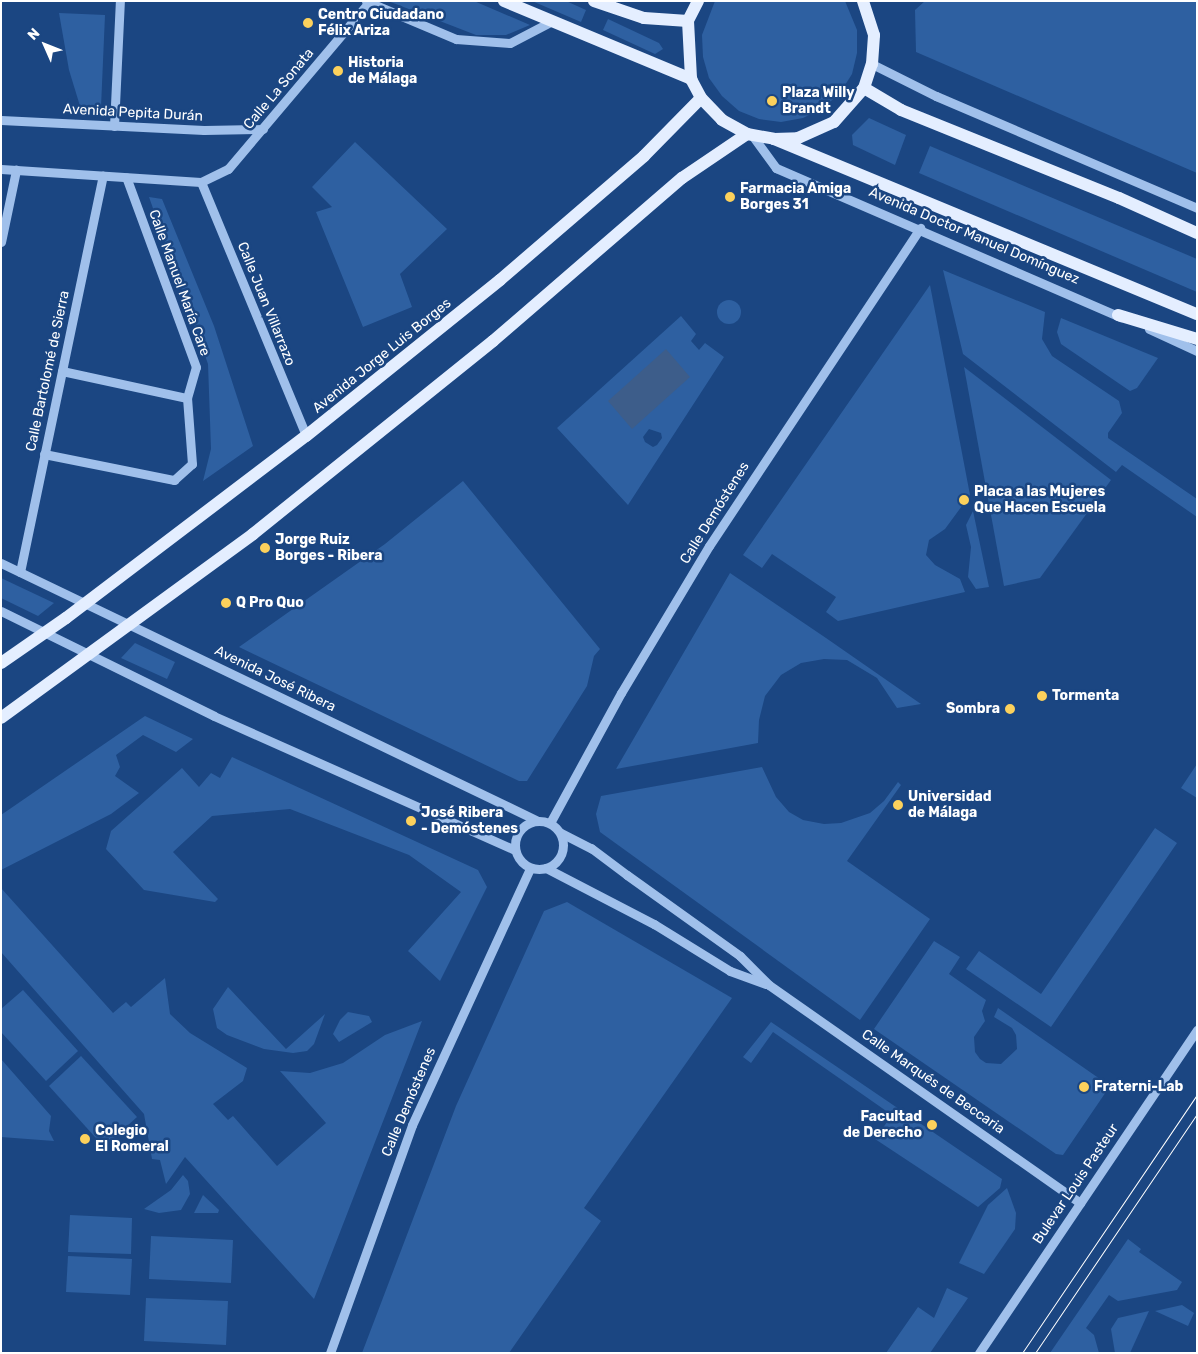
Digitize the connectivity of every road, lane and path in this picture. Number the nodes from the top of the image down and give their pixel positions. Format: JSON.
{"nodes":[{"id":1,"x":120,"y":1,"type":"edge"},
{"id":2,"x":504,"y":1,"type":"edge"},
{"id":3,"x":594,"y":1,"type":"edge"},
{"id":4,"x":698,"y":1,"type":"edge"},
{"id":5,"x":368,"y":2,"type":"edge"},
{"id":6,"x":867,"y":3,"type":"edge"},
{"id":7,"x":552,"y":21,"type":"junction"},
{"id":8,"x":688,"y":21,"type":"junction"},
{"id":9,"x":872,"y":64,"type":"junction"},
{"id":10,"x":691,"y":78,"type":"junction"},
{"id":11,"x":864,"y":88,"type":"junction"},
{"id":12,"x":701,"y":98,"type":"junction"},
{"id":13,"x":1,"y":120,"type":"edge"},
{"id":14,"x":114,"y":126,"type":"junction"},
{"id":15,"x":263,"y":129,"type":"junction"},
{"id":16,"x":749,"y":134,"type":"junction"},
{"id":17,"x":774,"y":139,"type":"junction"},
{"id":18,"x":1,"y":169,"type":"edge"},
{"id":19,"x":16,"y":170,"type":"junction"},
{"id":20,"x":103,"y":176,"type":"junction"},
{"id":21,"x":126,"y":178,"type":"junction"},
{"id":22,"x":201,"y":182,"type":"junction"},
{"id":23,"x":1197,"y":208,"type":"edge"},
{"id":24,"x":920,"y":228,"type":"junction"},
{"id":25,"x":1197,"y":233,"type":"edge"},
{"id":26,"x":1,"y":242,"type":"edge"},
{"id":27,"x":1197,"y":314,"type":"edge"},
{"id":28,"x":1118,"y":315,"type":"junction"},
{"id":29,"x":1197,"y":339,"type":"edge"},
{"id":30,"x":1197,"y":351,"type":"edge"},
{"id":31,"x":62,"y":371,"type":"junction"},
{"id":32,"x":187,"y":398,"type":"junction"},
{"id":33,"x":306,"y":436,"type":"junction"},
{"id":34,"x":44,"y":454,"type":"junction"},
{"id":35,"x":1,"y":563,"type":"edge"},
{"id":36,"x":20,"y":572,"type":"junction"},
{"id":37,"x":86,"y":603,"type":"junction"},
{"id":38,"x":1,"y":611,"type":"edge"},
{"id":39,"x":130,"y":625,"type":"junction"},
{"id":40,"x":44,"y":633,"type":"junction"},
{"id":41,"x":88,"y":654,"type":"junction"},
{"id":42,"x":1,"y":663,"type":"edge"},
{"id":43,"x":1,"y":718,"type":"edge"},
{"id":44,"x":536,"y":820,"type":"junction"},
{"id":45,"x":550,"y":823,"type":"junction"},
{"id":46,"x":561,"y":833,"type":"junction"},
{"id":47,"x":515,"y":850,"type":"junction"},
{"id":48,"x":530,"y":868,"type":"junction"},
{"id":49,"x":546,"y":868,"type":"junction"},
{"id":50,"x":769,"y":985,"type":"junction"},
{"id":51,"x":1197,"y":1030,"type":"edge"},
{"id":52,"x":1080,"y":1203,"type":"junction"},
{"id":53,"x":330,"y":1353,"type":"edge"},
{"id":54,"x":979,"y":1353,"type":"edge"}],
"edges":[{"from":1,"to":14,"type":"street"},
{"from":2,"to":7,"type":"main road"},
{"from":3,"to":8,"type":"main road"},
{"from":4,"to":8,"type":"main road"},
{"from":5,"to":7,"type":"street"},
{"from":5,"to":15,"type":"street","name":"Calle La Sonata"},
{"from":6,"to":9,"type":"main road"},
{"from":7,"to":10,"type":"main road"},
{"from":8,"to":10,"type":"main road"},
{"from":9,"to":11,"type":"main road"},
{"from":9,"to":23,"type":"street"},
{"from":10,"to":12,"type":"main road"},
{"from":11,"to":17,"type":"main road"},
{"from":11,"to":25,"type":"main road"},
{"from":12,"to":16,"type":"main road"},
{"from":12,"to":33,"type":"main road","name":"Avenida Jorge Luis Borges"},
{"from":13,"to":14,"type":"street","name":"Avenida Pepita Durán"},
{"from":14,"to":15,"type":"street","name":"Avenida Pepita Durán"},
{"from":15,"to":22,"type":"street","name":"Calle La Sonata"},
{"from":16,"to":17,"type":"main road"},
{"from":16,"to":24,"type":"street","name":"Avenida Doctor Manuel Domínguez"},
{"from":16,"to":39,"type":"main road"},
{"from":17,"to":27,"type":"main road","name":"Avenida Doctor Manuel Domínguez"},
{"from":18,"to":19,"type":"street"},
{"from":19,"to":20,"type":"street"},
{"from":19,"to":26,"type":"street"},
{"from":20,"to":21,"type":"street"},
{"from":20,"to":31,"type":"street","name":"Calle Bartolomé de Sierra"},
{"from":21,"to":22,"type":"street"},
{"from":21,"to":32,"type":"street","name":"Calle Manuel María Care"},
{"from":22,"to":33,"type":"street","name":"Calle Juan Villarrazo"},
{"from":24,"to":28,"type":"street","name":"Avenida Doctor Manuel Domínguez"},
{"from":24,"to":45,"type":"street","name":"Calle Demóstenes"},
{"from":28,"to":29,"type":"main road"},
{"from":28,"to":30,"type":"street","name":"Avenida Doctor Manuel Domínguez"},
{"from":31,"to":32,"type":"street"},
{"from":31,"to":34,"type":"street","name":"Calle Bartolomé de Sierra"},
{"from":32,"to":34,"type":"street","name":"Calle Manuel María Care"},
{"from":33,"to":37,"type":"main road","name":"Avenida Jorge Luis Borges"},
{"from":34,"to":36,"type":"street","name":"Calle Bartolomé de Sierra"},
{"from":35,"to":36,"type":"street","name":"Avenida José Ribera"},
{"from":36,"to":37,"type":"street","name":"Avenida José Ribera"},
{"from":37,"to":39,"type":"street","name":"Avenida José Ribera"},
{"from":37,"to":40,"type":"main road","name":"Avenida Jorge Luis Borges"},
{"from":38,"to":40,"type":"street"},
{"from":39,"to":41,"type":"main road"},
{"from":39,"to":44,"type":"street","name":"Avenida José Ribera"},
{"from":40,"to":41,"type":"street"},
{"from":40,"to":42,"type":"main road","name":"Avenida Jorge Luis Borges"},
{"from":41,"to":43,"type":"main road"},
{"from":41,"to":47,"type":"street"},
{"from":44,"to":45,"type":"street"},
{"from":44,"to":47,"type":"street"},
{"from":45,"to":46,"type":"street"},
{"from":46,"to":49,"type":"street"},
{"from":46,"to":50,"type":"street","name":"Calle Marqués de Beccaria"},
{"from":47,"to":48,"type":"street"},
{"from":48,"to":49,"type":"street"},
{"from":48,"to":53,"type":"street","name":"Calle Demóstenes"},
{"from":49,"to":50,"type":"street","name":"Calle Marqués de Beccaria"},
{"from":50,"to":52,"type":"street","name":"Calle Marqués de Beccaria"},
{"from":51,"to":52,"type":"street","name":"Bulevar Louis Pasteur"},
{"from":52,"to":54,"type":"street","name":"Bulevar Louis Pasteur"}]}
